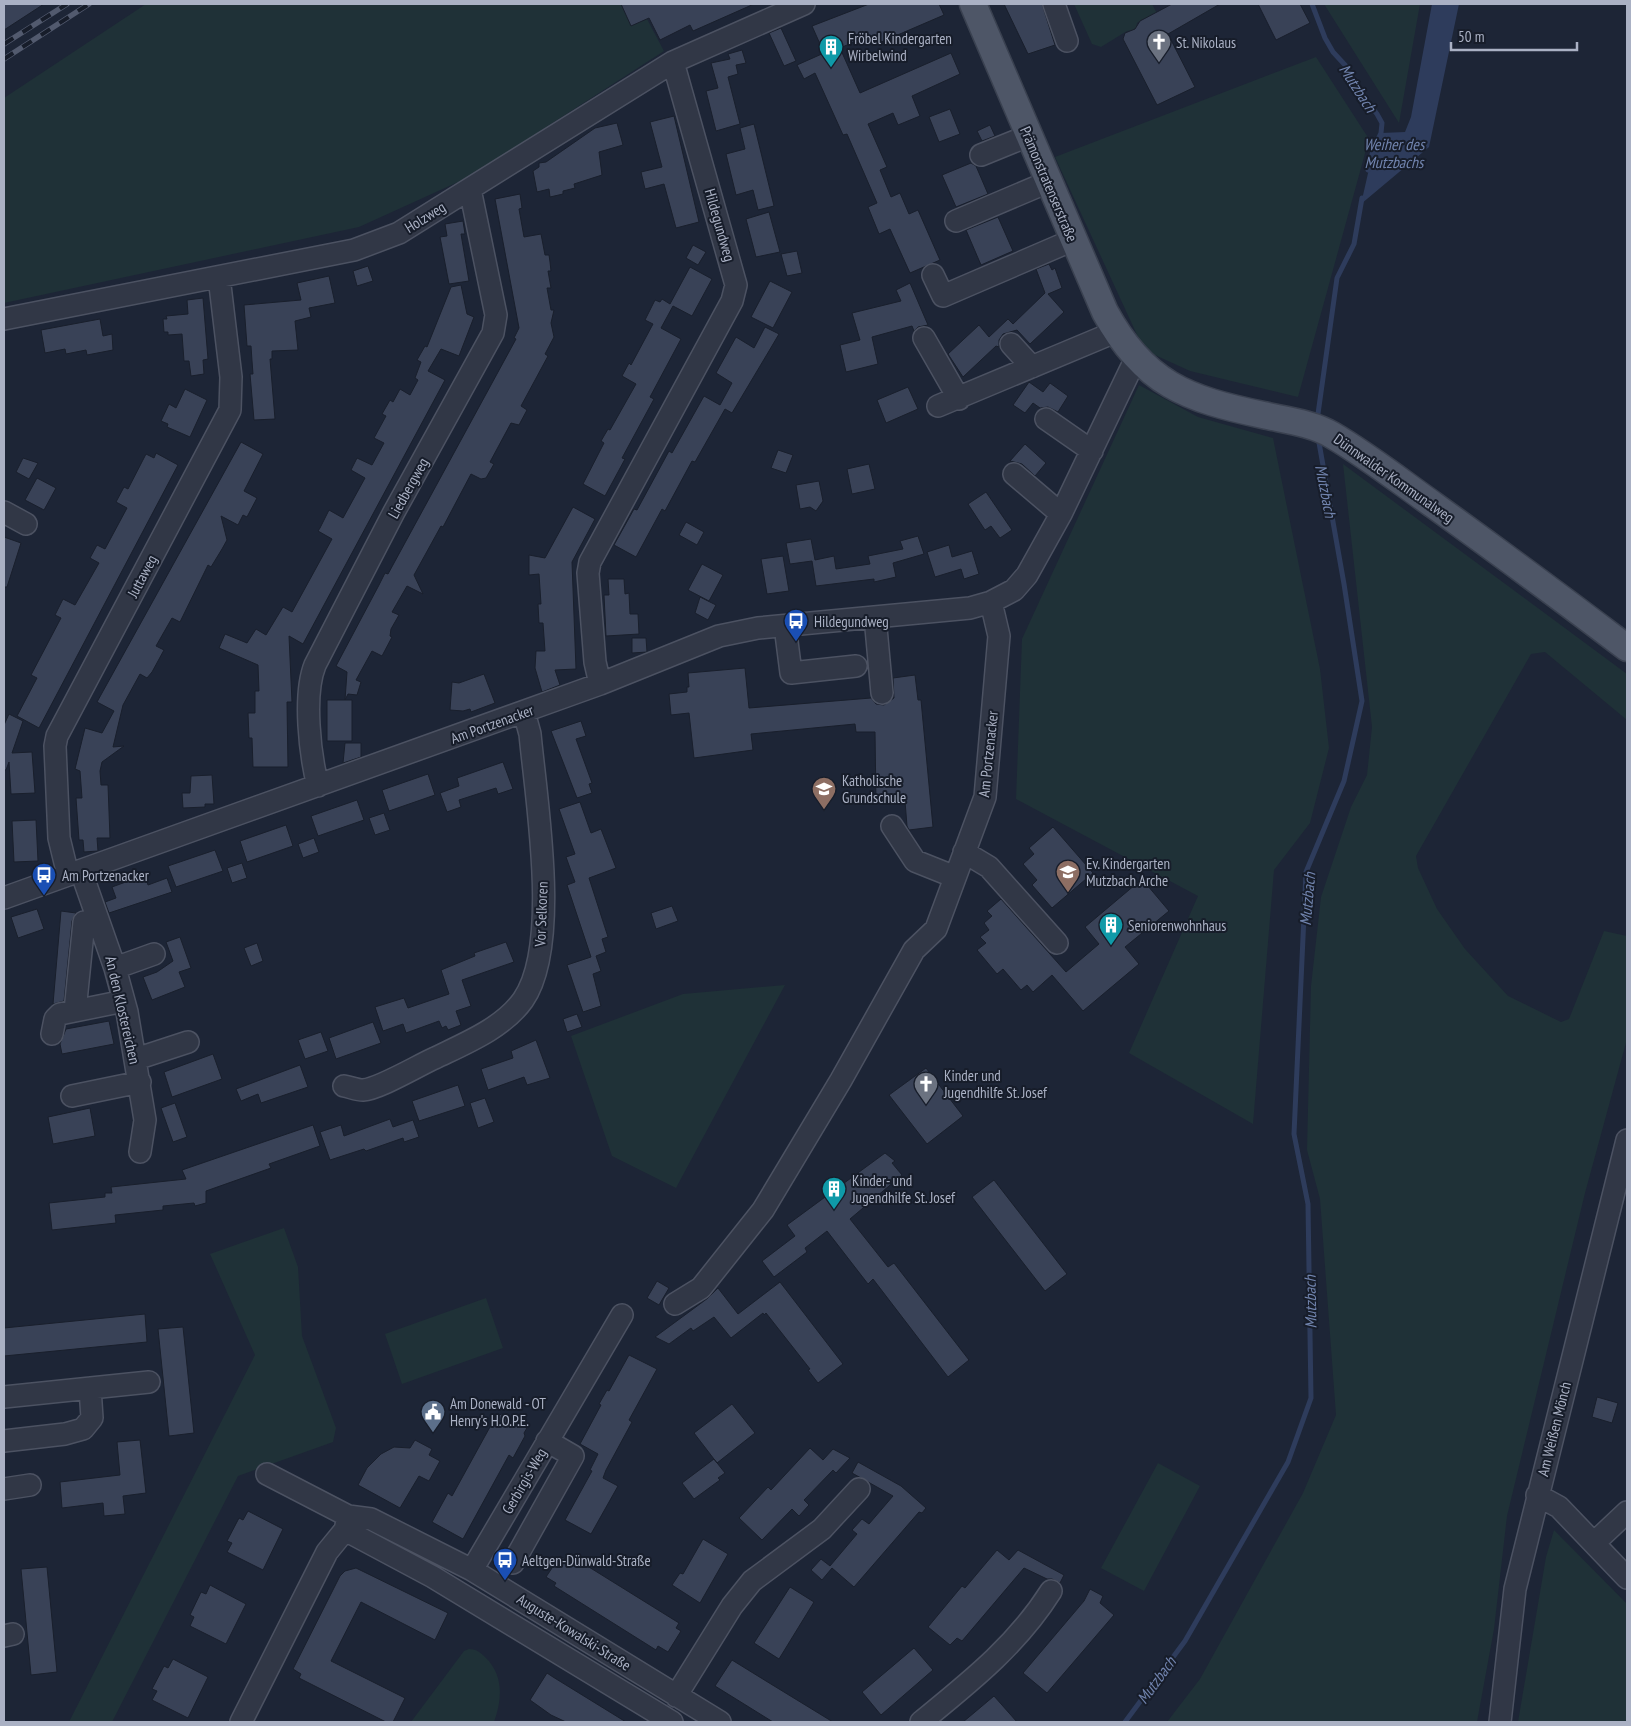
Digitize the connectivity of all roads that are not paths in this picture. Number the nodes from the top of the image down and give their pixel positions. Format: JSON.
{"nodes":[{"id":1,"x":804,"y":4,"type":"edge"},
{"id":2,"x":973,"y":4,"type":"edge"},
{"id":3,"x":1054,"y":4,"type":"edge"},
{"id":4,"x":1067,"y":41,"type":"dead end"},
{"id":5,"x":673,"y":62,"type":"junction"},
{"id":6,"x":1028,"y":136,"type":"junction"},
{"id":7,"x":981,"y":156,"type":"dead end"},
{"id":8,"x":1048,"y":182,"type":"junction"},
{"id":9,"x":470,"y":189,"type":"junction"},
{"id":10,"x":956,"y":221,"type":"dead end"},
{"id":11,"x":1073,"y":240,"type":"junction"},
{"id":12,"x":933,"y":275,"type":"dead end"},
{"id":13,"x":219,"y":277,"type":"junction"},
{"id":14,"x":4,"y":319,"type":"edge"},
{"id":15,"x":1116,"y":332,"type":"junction"},
{"id":16,"x":924,"y":338,"type":"dead end"},
{"id":17,"x":1011,"y":344,"type":"dead end"},
{"id":18,"x":1136,"y":358,"type":"junction"},
{"id":19,"x":1032,"y":367,"type":"junction"},
{"id":20,"x":958,"y":399,"type":"junction"},
{"id":21,"x":938,"y":406,"type":"dead end"},
{"id":22,"x":1046,"y":419,"type":"dead end"},
{"id":23,"x":1092,"y":451,"type":"junction"},
{"id":24,"x":1014,"y":474,"type":"dead end"},
{"id":25,"x":4,"y":512,"type":"edge"},
{"id":26,"x":1061,"y":514,"type":"junction"},
{"id":27,"x":26,"y":524,"type":"dead end"},
{"id":28,"x":991,"y":602,"type":"junction"},
{"id":29,"x":875,"y":617,"type":"junction"},
{"id":30,"x":785,"y":626,"type":"junction"},
{"id":31,"x":1627,"y":648,"type":"edge"},
{"id":32,"x":856,"y":666,"type":"dead end"},
{"id":33,"x":600,"y":684,"type":"junction"},
{"id":34,"x":882,"y":693,"type":"dead end"},
{"id":35,"x":524,"y":712,"type":"junction"},
{"id":36,"x":318,"y":786,"type":"junction"},
{"id":37,"x":892,"y":826,"type":"dead end"},
{"id":38,"x":964,"y":852,"type":"junction"},
{"id":39,"x":75,"y":873,"type":"junction"},
{"id":40,"x":955,"y":877,"type":"junction"},
{"id":41,"x":4,"y":898,"type":"edge"},
{"id":42,"x":84,"y":922,"type":"dead end"},
{"id":43,"x":1057,"y":944,"type":"dead end"},
{"id":44,"x":154,"y":954,"type":"dead end"},
{"id":45,"x":116,"y":968,"type":"junction"},
{"id":46,"x":124,"y":1001,"type":"junction"},
{"id":47,"x":75,"y":1011,"type":"junction"},
{"id":48,"x":52,"y":1034,"type":"dead end"},
{"id":49,"x":188,"y":1042,"type":"dead end"},
{"id":50,"x":136,"y":1059,"type":"junction"},
{"id":51,"x":140,"y":1082,"type":"junction"},
{"id":52,"x":344,"y":1086,"type":"dead end"},
{"id":53,"x":72,"y":1096,"type":"dead end"},
{"id":54,"x":1627,"y":1140,"type":"edge"},
{"id":55,"x":140,"y":1152,"type":"dead end"},
{"id":56,"x":675,"y":1304,"type":"dead end"},
{"id":57,"x":622,"y":1315,"type":"dead end"},
{"id":58,"x":148,"y":1382,"type":"dead end"},
{"id":59,"x":90,"y":1388,"type":"junction"},
{"id":60,"x":4,"y":1397,"type":"edge"},
{"id":61,"x":4,"y":1441,"type":"edge"},
{"id":62,"x":547,"y":1441,"type":"junction"},
{"id":63,"x":267,"y":1474,"type":"dead end"},
{"id":64,"x":30,"y":1485,"type":"dead end"},
{"id":65,"x":4,"y":1489,"type":"edge"},
{"id":66,"x":859,"y":1489,"type":"dead end"},
{"id":67,"x":518,"y":1492,"type":"junction"},
{"id":68,"x":1538,"y":1495,"type":"junction"},
{"id":69,"x":544,"y":1507,"type":"junction"},
{"id":70,"x":1627,"y":1512,"type":"edge"},
{"id":71,"x":347,"y":1523,"type":"junction"},
{"id":72,"x":1594,"y":1544,"type":"junction"},
{"id":73,"x":513,"y":1563,"type":"dead end"},
{"id":74,"x":472,"y":1570,"type":"junction"},
{"id":75,"x":1627,"y":1578,"type":"edge"},
{"id":76,"x":1051,"y":1591,"type":"dead end"},
{"id":77,"x":676,"y":1696,"type":"junction"},
{"id":78,"x":240,"y":1722,"type":"edge"},
{"id":79,"x":672,"y":1722,"type":"edge"},
{"id":80,"x":720,"y":1722,"type":"edge"},
{"id":81,"x":920,"y":1722,"type":"edge"},
{"id":82,"x":1500,"y":1722,"type":"edge"}],
"edges":[{"from":1,"to":5,"type":"street","name":"Holzweg"},
{"from":2,"to":6,"type":"main road","name":"Prämonstratenserstraße"},
{"from":3,"to":4,"type":"street"},
{"from":5,"to":9,"type":"street","name":"Holzweg"},
{"from":5,"to":33,"type":"street","name":"Hildegundweg"},
{"from":6,"to":7,"type":"street"},
{"from":6,"to":8,"type":"main road","name":"Prämonstratenserstraße"},
{"from":8,"to":10,"type":"street"},
{"from":8,"to":11,"type":"main road","name":"Prämonstratenserstraße"},
{"from":9,"to":13,"type":"street","name":"Holzweg"},
{"from":9,"to":36,"type":"street","name":"Liedbergweg"},
{"from":11,"to":12,"type":"street"},
{"from":11,"to":15,"type":"main road","name":"Prämonstratenserstraße"},
{"from":13,"to":14,"type":"street","name":"Holzweg"},
{"from":13,"to":39,"type":"street","name":"Juttaweg"},
{"from":15,"to":18,"type":"main road","name":"Prämonstratenserstraße"},
{"from":15,"to":19,"type":"street"},
{"from":16,"to":20,"type":"street"},
{"from":17,"to":19,"type":"street"},
{"from":18,"to":23,"type":"street","name":"Am Portzenacker"},
{"from":18,"to":31,"type":"main road","name":"Dünnwalder Kommunalweg"},
{"from":19,"to":20,"type":"street"},
{"from":20,"to":21,"type":"street"},
{"from":22,"to":23,"type":"street"},
{"from":23,"to":26,"type":"street","name":"Am Portzenacker"},
{"from":24,"to":26,"type":"street"},
{"from":25,"to":27,"type":"street"},
{"from":26,"to":28,"type":"street","name":"Am Portzenacker"},
{"from":28,"to":29,"type":"street","name":"Am Portzenacker"},
{"from":28,"to":38,"type":"street","name":"Am Portzenacker"},
{"from":29,"to":30,"type":"street","name":"Am Portzenacker"},
{"from":29,"to":34,"type":"street"},
{"from":30,"to":32,"type":"street"},
{"from":30,"to":33,"type":"street","name":"Am Portzenacker"},
{"from":33,"to":35,"type":"street","name":"Am Portzenacker"},
{"from":35,"to":36,"type":"street","name":"Am Portzenacker"},
{"from":35,"to":52,"type":"street","name":"Vor Selkoren"},
{"from":36,"to":39,"type":"street","name":"Am Portzenacker"},
{"from":37,"to":40,"type":"street"},
{"from":38,"to":40,"type":"street","name":"Am Portzenacker"},
{"from":38,"to":43,"type":"street"},
{"from":39,"to":41,"type":"street","name":"Am Portzenacker"},
{"from":39,"to":45,"type":"street","name":"An den Klostereichen"},
{"from":40,"to":56,"type":"street","name":"Am Portzenacker"},
{"from":42,"to":47,"type":"street"},
{"from":44,"to":45,"type":"street"},
{"from":45,"to":46,"type":"street","name":"An den Klostereichen"},
{"from":46,"to":47,"type":"street"},
{"from":46,"to":50,"type":"street","name":"An den Klostereichen"},
{"from":47,"to":48,"type":"street"},
{"from":49,"to":50,"type":"street"},
{"from":50,"to":51,"type":"street","name":"An den Klostereichen"},
{"from":51,"to":53,"type":"street"},
{"from":51,"to":55,"type":"street","name":"An den Klostereichen"},
{"from":54,"to":68,"type":"street","name":"Am Weißen Mönch"},
{"from":57,"to":62,"type":"street","name":"Gerbirgis-Weg"},
{"from":58,"to":59,"type":"street"},
{"from":59,"to":60,"type":"street"},
{"from":59,"to":61,"type":"street"},
{"from":62,"to":67,"type":"street","name":"Gerbirgis-Weg"},
{"from":62,"to":69,"type":"street"},
{"from":63,"to":71,"type":"street"},
{"from":64,"to":65,"type":"street"},
{"from":66,"to":77,"type":"street"},
{"from":67,"to":69,"type":"street"},
{"from":67,"to":74,"type":"street","name":"Gerbirgis-Weg"},
{"from":68,"to":72,"type":"street"},
{"from":68,"to":82,"type":"street","name":"Am Weißen Mönch"},
{"from":69,"to":73,"type":"street"},
{"from":70,"to":72,"type":"street"},
{"from":71,"to":74,"type":"street","name":"Auguste-Kowalski-Straße"},
{"from":71,"to":78,"type":"street"},
{"from":71,"to":79,"type":"street","name":"Auguste-Kowalski-Straße"},
{"from":72,"to":75,"type":"street"},
{"from":74,"to":77,"type":"street","name":"Auguste-Kowalski-Straße"},
{"from":76,"to":81,"type":"street"},
{"from":77,"to":80,"type":"street","name":"Auguste-Kowalski-Straße"}]}
